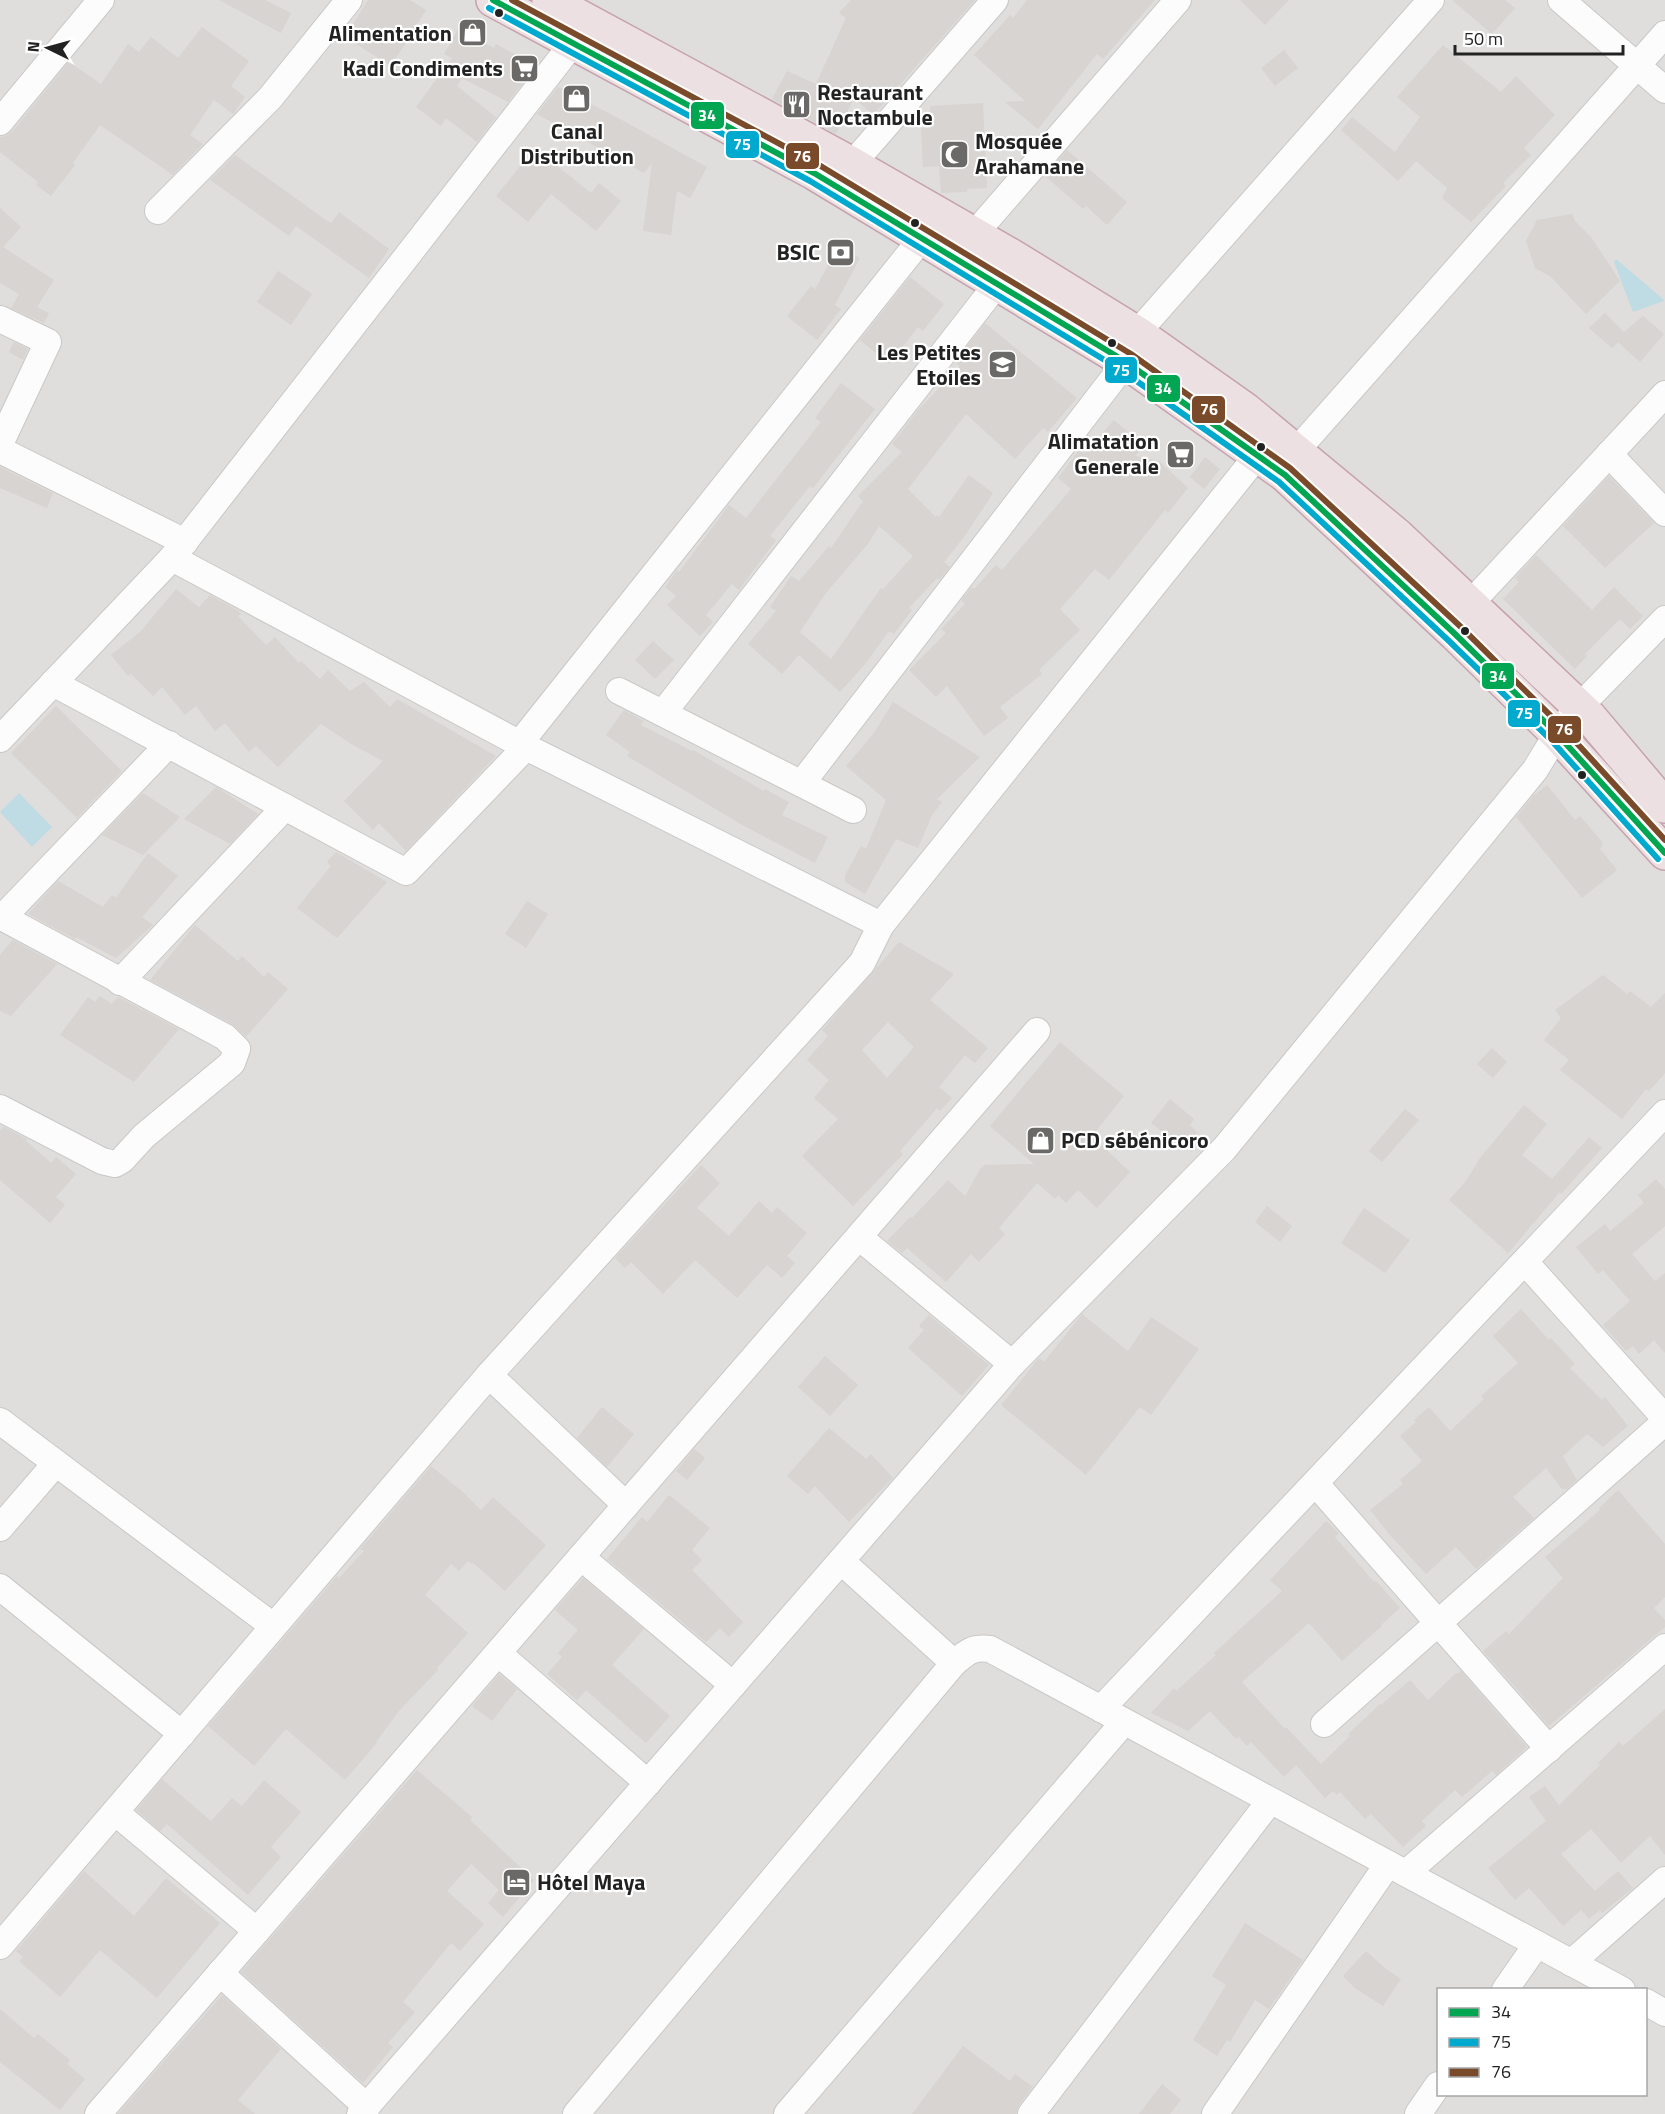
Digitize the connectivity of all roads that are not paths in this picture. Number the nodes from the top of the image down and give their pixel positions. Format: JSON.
{"nodes":[{"id":1,"x":349,"y":0,"type":"edge"},
{"id":2,"x":493,"y":0,"type":"edge"},
{"id":3,"x":549,"y":0,"type":"edge"},
{"id":4,"x":995,"y":0,"type":"edge"},
{"id":5,"x":1178,"y":0,"type":"edge"},
{"id":6,"x":1431,"y":0,"type":"edge"},
{"id":7,"x":1561,"y":0,"type":"edge"},
{"id":8,"x":94,"y":2,"type":"edge"},
{"id":9,"x":1665,"y":34,"type":"edge"},
{"id":10,"x":573,"y":43,"type":"junction"},
{"id":11,"x":1637,"y":66,"type":"junction"},
{"id":12,"x":1665,"y":90,"type":"edge"},
{"id":13,"x":0,"y":122,"type":"edge"},
{"id":14,"x":843,"y":175,"type":"junction"},
{"id":15,"x":158,"y":211,"type":"dead end"},
{"id":16,"x":922,"y":238,"type":"junction"},
{"id":17,"x":964,"y":246,"type":"junction"},
{"id":18,"x":997,"y":284,"type":"junction"},
{"id":19,"x":0,"y":319,"type":"edge"},
{"id":20,"x":1132,"y":347,"type":"junction"},
{"id":21,"x":1665,"y":394,"type":"edge"},
{"id":22,"x":0,"y":444,"type":"edge"},
{"id":23,"x":1277,"y":447,"type":"junction"},
{"id":24,"x":0,"y":450,"type":"edge"},
{"id":25,"x":1609,"y":454,"type":"junction"},
{"id":26,"x":1665,"y":513,"type":"edge"},
{"id":27,"x":179,"y":550,"type":"junction"},
{"id":28,"x":1469,"y":604,"type":"junction"},
{"id":29,"x":1665,"y":619,"type":"edge"},
{"id":30,"x":53,"y":683,"type":"junction"},
{"id":31,"x":619,"y":691,"type":"dead end"},
{"id":32,"x":1580,"y":707,"type":"junction"},
{"id":33,"x":663,"y":713,"type":"junction"},
{"id":34,"x":1557,"y":734,"type":"junction"},
{"id":35,"x":0,"y":739,"type":"edge"},
{"id":36,"x":169,"y":744,"type":"junction"},
{"id":37,"x":523,"y":745,"type":"junction"},
{"id":38,"x":802,"y":783,"type":"junction"},
{"id":39,"x":1665,"y":806,"type":"edge"},
{"id":40,"x":285,"y":807,"type":"junction"},
{"id":41,"x":853,"y":810,"type":"dead end"},
{"id":42,"x":1665,"y":853,"type":"edge"},
{"id":43,"x":2,"y":916,"type":"edge"},
{"id":44,"x":881,"y":925,"type":"junction"},
{"id":45,"x":120,"y":982,"type":"junction"},
{"id":46,"x":1037,"y":1031,"type":"dead end"},
{"id":47,"x":0,"y":1108,"type":"edge"},
{"id":48,"x":1665,"y":1113,"type":"edge"},
{"id":49,"x":859,"y":1237,"type":"junction"},
{"id":50,"x":1525,"y":1262,"type":"junction"},
{"id":51,"x":1012,"y":1364,"type":"junction"},
{"id":52,"x":489,"y":1375,"type":"junction"},
{"id":53,"x":1665,"y":1420,"type":"edge"},
{"id":54,"x":0,"y":1421,"type":"edge"},
{"id":55,"x":56,"y":1463,"type":"junction"},
{"id":56,"x":1316,"y":1484,"type":"junction"},
{"id":57,"x":626,"y":1505,"type":"junction"},
{"id":58,"x":0,"y":1528,"type":"edge"},
{"id":59,"x":581,"y":1557,"type":"junction"},
{"id":60,"x":841,"y":1561,"type":"junction"},
{"id":61,"x":0,"y":1587,"type":"edge"},
{"id":62,"x":1438,"y":1623,"type":"junction"},
{"id":63,"x":273,"y":1626,"type":"junction"},
{"id":64,"x":1665,"y":1647,"type":"edge"},
{"id":65,"x":498,"y":1653,"type":"junction"},
{"id":66,"x":954,"y":1663,"type":"junction"},
{"id":67,"x":733,"y":1685,"type":"junction"},
{"id":68,"x":1101,"y":1709,"type":"junction"},
{"id":69,"x":1124,"y":1722,"type":"junction"},
{"id":70,"x":1324,"y":1724,"type":"dead end"},
{"id":71,"x":182,"y":1734,"type":"junction"},
{"id":72,"x":1549,"y":1749,"type":"junction"},
{"id":73,"x":648,"y":1783,"type":"junction"},
{"id":74,"x":1270,"y":1800,"type":"junction"},
{"id":75,"x":115,"y":1812,"type":"junction"},
{"id":76,"x":1397,"y":1869,"type":"junction"},
{"id":77,"x":1665,"y":1880,"type":"edge"},
{"id":78,"x":257,"y":1931,"type":"junction"},
{"id":79,"x":1537,"y":1944,"type":"junction"},
{"id":80,"x":0,"y":1946,"type":"edge"},
{"id":81,"x":1572,"y":1963,"type":"junction"},
{"id":82,"x":220,"y":1973,"type":"junction"},
{"id":83,"x":1506,"y":1988,"type":"edge"},
{"id":84,"x":1620,"y":1988,"type":"edge"},
{"id":85,"x":1647,"y":2003,"type":"edge"},
{"id":86,"x":1665,"y":2013,"type":"edge"},
{"id":87,"x":1437,"y":2086,"type":"edge"},
{"id":88,"x":363,"y":2110,"type":"edge"},
{"id":89,"x":98,"y":2114,"type":"edge"},
{"id":90,"x":576,"y":2114,"type":"edge"},
{"id":91,"x":787,"y":2114,"type":"edge"},
{"id":92,"x":1031,"y":2114,"type":"edge"},
{"id":93,"x":1215,"y":2114,"type":"edge"},
{"id":94,"x":1418,"y":2114,"type":"edge"}],
"edges":[{"from":1,"to":15,"type":"street"},
{"from":2,"to":10,"type":"highway"},
{"from":3,"to":14,"type":"highway"},
{"from":4,"to":14,"type":"street"},
{"from":5,"to":17,"type":"street"},
{"from":6,"to":20,"type":"street"},
{"from":7,"to":11,"type":"street"},
{"from":8,"to":13,"type":"street"},
{"from":9,"to":11,"type":"street"},
{"from":10,"to":14,"type":"highway"},
{"from":10,"to":27,"type":"street"},
{"from":11,"to":12,"type":"street"},
{"from":11,"to":23,"type":"street"},
{"from":14,"to":16,"type":"highway"},
{"from":14,"to":17,"type":"highway"},
{"from":16,"to":17,"type":"highway"},
{"from":16,"to":37,"type":"street"},
{"from":17,"to":18,"type":"highway"},
{"from":17,"to":20,"type":"highway"},
{"from":18,"to":20,"type":"highway"},
{"from":18,"to":33,"type":"street"},
{"from":19,"to":22,"type":"street"},
{"from":20,"to":23,"type":"highway"},
{"from":20,"to":38,"type":"street"},
{"from":21,"to":25,"type":"street"},
{"from":23,"to":28,"type":"highway"},
{"from":23,"to":34,"type":"highway"},
{"from":23,"to":44,"type":"street"},
{"from":24,"to":27,"type":"street"},
{"from":25,"to":26,"type":"street"},
{"from":25,"to":28,"type":"street"},
{"from":27,"to":30,"type":"street"},
{"from":27,"to":37,"type":"street"},
{"from":28,"to":32,"type":"highway"},
{"from":29,"to":32,"type":"street"},
{"from":30,"to":35,"type":"street"},
{"from":30,"to":36,"type":"street"},
{"from":31,"to":33,"type":"street"},
{"from":32,"to":34,"type":"street"},
{"from":32,"to":39,"type":"highway"},
{"from":33,"to":38,"type":"street"},
{"from":34,"to":42,"type":"highway"},
{"from":34,"to":51,"type":"street"},
{"from":36,"to":40,"type":"street"},
{"from":36,"to":43,"type":"street"},
{"from":37,"to":40,"type":"street"},
{"from":37,"to":44,"type":"street"},
{"from":38,"to":41,"type":"street"},
{"from":40,"to":45,"type":"street"},
{"from":43,"to":45,"type":"street"},
{"from":44,"to":52,"type":"street"},
{"from":45,"to":47,"type":"street"},
{"from":46,"to":49,"type":"street"},
{"from":48,"to":50,"type":"street"},
{"from":49,"to":51,"type":"street"},
{"from":49,"to":57,"type":"street"},
{"from":50,"to":53,"type":"street"},
{"from":50,"to":56,"type":"street"},
{"from":51,"to":60,"type":"street"},
{"from":52,"to":57,"type":"street"},
{"from":52,"to":63,"type":"street"},
{"from":53,"to":62,"type":"street"},
{"from":54,"to":55,"type":"street"},
{"from":55,"to":58,"type":"street"},
{"from":55,"to":63,"type":"street"},
{"from":56,"to":62,"type":"street"},
{"from":56,"to":68,"type":"street"},
{"from":57,"to":59,"type":"street"},
{"from":59,"to":65,"type":"street"},
{"from":59,"to":67,"type":"street"},
{"from":60,"to":66,"type":"street"},
{"from":60,"to":67,"type":"street"},
{"from":61,"to":71,"type":"street"},
{"from":62,"to":70,"type":"street"},
{"from":62,"to":72,"type":"street"},
{"from":63,"to":71,"type":"street"},
{"from":64,"to":72,"type":"street"},
{"from":65,"to":73,"type":"street"},
{"from":65,"to":78,"type":"street"},
{"from":66,"to":68,"type":"street"},
{"from":66,"to":90,"type":"street"},
{"from":67,"to":73,"type":"street"},
{"from":68,"to":69,"type":"street"},
{"from":69,"to":74,"type":"street"},
{"from":69,"to":91,"type":"street"},
{"from":71,"to":75,"type":"street"},
{"from":72,"to":76,"type":"street"},
{"from":73,"to":88,"type":"street"},
{"from":74,"to":76,"type":"street"},
{"from":74,"to":92,"type":"street"},
{"from":75,"to":78,"type":"street"},
{"from":75,"to":80,"type":"street"},
{"from":76,"to":79,"type":"street"},
{"from":76,"to":93,"type":"street"},
{"from":77,"to":81,"type":"street"},
{"from":78,"to":82,"type":"street"},
{"from":79,"to":81,"type":"street"},
{"from":79,"to":83,"type":"street"},
{"from":81,"to":84,"type":"street"},
{"from":82,"to":88,"type":"street"},
{"from":82,"to":89,"type":"street"},
{"from":85,"to":86,"type":"street"},
{"from":87,"to":94,"type":"street"}]}
